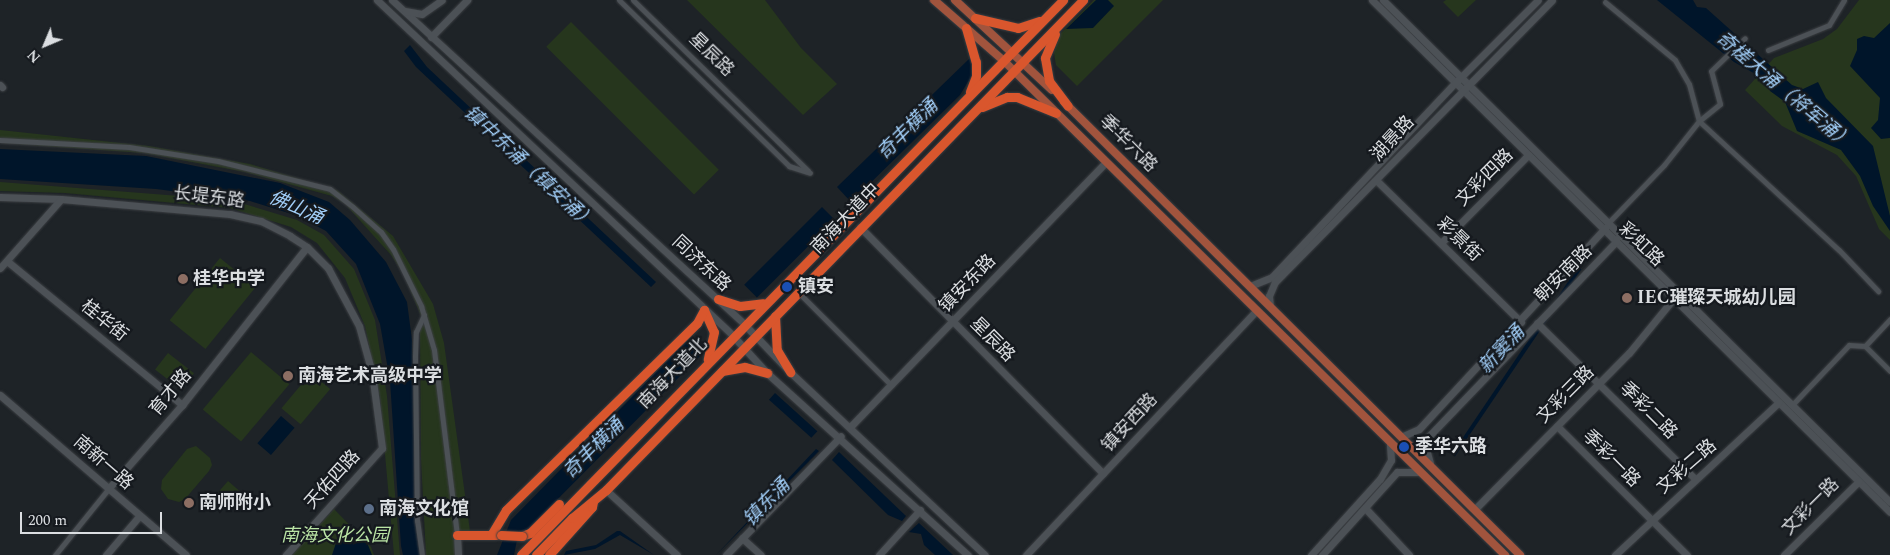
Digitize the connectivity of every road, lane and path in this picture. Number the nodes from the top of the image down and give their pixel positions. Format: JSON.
{"nodes":[{"id":1,"x":376,"y":0,"type":"edge"},
{"id":2,"x":392,"y":0,"type":"edge"},
{"id":3,"x":442,"y":0,"type":"edge"},
{"id":4,"x":467,"y":0,"type":"edge"},
{"id":5,"x":619,"y":0,"type":"edge"},
{"id":6,"x":633,"y":0,"type":"edge"},
{"id":7,"x":934,"y":0,"type":"edge"},
{"id":8,"x":955,"y":0,"type":"edge"},
{"id":9,"x":1063,"y":0,"type":"edge"},
{"id":10,"x":1083,"y":0,"type":"edge"},
{"id":11,"x":1372,"y":0,"type":"edge"},
{"id":12,"x":1384,"y":0,"type":"edge"},
{"id":13,"x":1538,"y":0,"type":"edge"},
{"id":14,"x":1552,"y":0,"type":"edge"},
{"id":15,"x":1844,"y":0,"type":"edge"},
{"id":16,"x":1605,"y":2,"type":"dead end"},
{"id":17,"x":404,"y":11,"type":"junction"},
{"id":18,"x":1047,"y":17,"type":"junction"},
{"id":19,"x":975,"y":18,"type":"junction"},
{"id":20,"x":1062,"y":22,"type":"junction"},
{"id":21,"x":444,"y":23,"type":"junction"},
{"id":22,"x":417,"y":24,"type":"junction"},
{"id":23,"x":966,"y":28,"type":"junction"},
{"id":24,"x":431,"y":37,"type":"junction"},
{"id":25,"x":1744,"y":40,"type":"dead end"},
{"id":26,"x":444,"y":48,"type":"junction"},
{"id":27,"x":1768,"y":50,"type":"dead end"},
{"id":28,"x":1013,"y":51,"type":"junction"},
{"id":29,"x":1004,"y":60,"type":"junction"},
{"id":30,"x":1024,"y":62,"type":"junction"},
{"id":31,"x":1014,"y":71,"type":"junction"},
{"id":32,"x":1458,"y":80,"type":"junction"},
{"id":33,"x":1464,"y":86,"type":"junction"},
{"id":34,"x":964,"y":102,"type":"junction"},
{"id":35,"x":1068,"y":106,"type":"junction"},
{"id":36,"x":973,"y":112,"type":"junction"},
{"id":37,"x":1056,"y":113,"type":"junction"},
{"id":38,"x":1699,"y":121,"type":"junction"},
{"id":39,"x":0,"y":140,"type":"edge"},
{"id":40,"x":919,"y":146,"type":"junction"},
{"id":41,"x":1528,"y":155,"type":"junction"},
{"id":42,"x":926,"y":158,"type":"junction"},
{"id":43,"x":1106,"y":162,"type":"junction"},
{"id":44,"x":1376,"y":180,"type":"junction"},
{"id":45,"x":0,"y":197,"type":"edge"},
{"id":46,"x":61,"y":199,"type":"junction"},
{"id":47,"x":1610,"y":225,"type":"junction"},
{"id":48,"x":860,"y":227,"type":"junction"},
{"id":49,"x":1604,"y":231,"type":"junction"},
{"id":50,"x":1616,"y":242,"type":"junction"},
{"id":51,"x":1441,"y":243,"type":"junction"},
{"id":52,"x":308,"y":247,"type":"junction"},
{"id":53,"x":6,"y":261,"type":"junction"},
{"id":54,"x":0,"y":268,"type":"edge"},
{"id":55,"x":1572,"y":268,"type":"junction"},
{"id":56,"x":1583,"y":275,"type":"junction"},
{"id":57,"x":1250,"y":286,"type":"junction"},
{"id":58,"x":1878,"y":291,"type":"dead end"},
{"id":59,"x":798,"y":292,"type":"junction"},
{"id":60,"x":1674,"y":298,"type":"junction"},
{"id":61,"x":718,"y":299,"type":"junction"},
{"id":62,"x":766,"y":302,"type":"junction"},
{"id":63,"x":1270,"y":306,"type":"junction"},
{"id":64,"x":704,"y":310,"type":"junction"},
{"id":65,"x":1256,"y":311,"type":"junction"},
{"id":66,"x":424,"y":316,"type":"junction"},
{"id":67,"x":775,"y":316,"type":"junction"},
{"id":68,"x":1890,"y":319,"type":"edge"},
{"id":69,"x":953,"y":321,"type":"junction"},
{"id":70,"x":1521,"y":322,"type":"junction"},
{"id":71,"x":1537,"y":323,"type":"junction"},
{"id":72,"x":744,"y":324,"type":"junction"},
{"id":73,"x":733,"y":336,"type":"junction"},
{"id":74,"x":756,"y":337,"type":"junction"},
{"id":75,"x":1865,"y":346,"type":"junction"},
{"id":76,"x":744,"y":348,"type":"junction"},
{"id":77,"x":707,"y":362,"type":"junction"},
{"id":78,"x":722,"y":371,"type":"junction"},
{"id":79,"x":1890,"y":371,"type":"edge"},
{"id":80,"x":790,"y":372,"type":"junction"},
{"id":81,"x":767,"y":373,"type":"junction"},
{"id":82,"x":1599,"y":384,"type":"junction"},
{"id":83,"x":891,"y":385,"type":"junction"},
{"id":84,"x":0,"y":395,"type":"edge"},
{"id":85,"x":1779,"y":402,"type":"junction"},
{"id":86,"x":182,"y":405,"type":"junction"},
{"id":87,"x":1792,"y":405,"type":"junction"},
{"id":88,"x":851,"y":426,"type":"junction"},
{"id":89,"x":1557,"y":426,"type":"junction"},
{"id":90,"x":1422,"y":427,"type":"junction"},
{"id":91,"x":841,"y":436,"type":"junction"},
{"id":92,"x":1402,"y":436,"type":"junction"},
{"id":93,"x":1429,"y":436,"type":"junction"},
{"id":94,"x":1390,"y":444,"type":"junction"},
{"id":95,"x":382,"y":448,"type":"joint"},
{"id":96,"x":1430,"y":463,"type":"junction"},
{"id":97,"x":1418,"y":472,"type":"junction"},
{"id":98,"x":1103,"y":473,"type":"junction"},
{"id":99,"x":594,"y":477,"type":"junction"},
{"id":100,"x":1695,"y":479,"type":"junction"},
{"id":101,"x":1859,"y":480,"type":"junction"},
{"id":102,"x":109,"y":488,"type":"junction"},
{"id":103,"x":606,"y":490,"type":"junction"},
{"id":104,"x":593,"y":500,"type":"junction"},
{"id":105,"x":1890,"y":502,"type":"edge"},
{"id":106,"x":1366,"y":509,"type":"junction"},
{"id":107,"x":1475,"y":509,"type":"junction"},
{"id":108,"x":920,"y":510,"type":"junction"},
{"id":109,"x":1890,"y":512,"type":"edge"},
{"id":110,"x":140,"y":515,"type":"junction"},
{"id":111,"x":1651,"y":519,"type":"junction"},
{"id":112,"x":457,"y":535,"type":"junction"},
{"id":113,"x":491,"y":535,"type":"junction"},
{"id":114,"x":742,"y":538,"type":"junction"},
{"id":115,"x":538,"y":553,"type":"edge"},
{"id":116,"x":55,"y":555,"type":"edge"},
{"id":117,"x":106,"y":555,"type":"edge"},
{"id":118,"x":186,"y":555,"type":"edge"},
{"id":119,"x":286,"y":555,"type":"edge"},
{"id":120,"x":422,"y":555,"type":"edge"},
{"id":121,"x":458,"y":555,"type":"edge"},
{"id":122,"x":521,"y":555,"type":"edge"},
{"id":123,"x":549,"y":555,"type":"edge"},
{"id":124,"x":677,"y":555,"type":"edge"},
{"id":125,"x":726,"y":555,"type":"edge"},
{"id":126,"x":761,"y":555,"type":"edge"},
{"id":127,"x":879,"y":555,"type":"edge"},
{"id":128,"x":968,"y":555,"type":"edge"},
{"id":129,"x":985,"y":555,"type":"edge"},
{"id":130,"x":1026,"y":555,"type":"edge"},
{"id":131,"x":1311,"y":555,"type":"edge"},
{"id":132,"x":1322,"y":555,"type":"edge"},
{"id":133,"x":1409,"y":555,"type":"edge"},
{"id":134,"x":1505,"y":555,"type":"edge"},
{"id":135,"x":1520,"y":555,"type":"edge"},
{"id":136,"x":1615,"y":555,"type":"edge"},
{"id":137,"x":1688,"y":555,"type":"edge"},
{"id":138,"x":1784,"y":555,"type":"edge"}],
"edges":[{"from":1,"to":64,"type":"street","name":"同济东路"},
{"from":2,"to":17,"type":"street","name":"同济东路"},
{"from":3,"to":17,"type":"street"},
{"from":3,"to":22,"type":"street"},
{"from":4,"to":21,"type":"street"},
{"from":5,"to":6,"type":"street","name":"星辰路"},
{"from":7,"to":23,"type":"main road","name":"季华六路"},
{"from":8,"to":19,"type":"main road","name":"季华六路"},
{"from":9,"to":18,"type":"highway","name":"南海大道中"},
{"from":10,"to":20,"type":"highway","name":"南海大道中"},
{"from":11,"to":32,"type":"street","name":"彩虹路"},
{"from":12,"to":32,"type":"street","name":"彩虹路"},
{"from":13,"to":32,"type":"street","name":"湖景路"},
{"from":14,"to":33,"type":"street","name":"湖景路"},
{"from":15,"to":27,"type":"street"},
{"from":16,"to":38,"type":"street"},
{"from":17,"to":22,"type":"street","name":"同济东路"},
{"from":18,"to":19,"type":"highway"},
{"from":18,"to":28,"type":"highway","name":"南海大道中"},
{"from":19,"to":28,"type":"main road","name":"季华六路"},
{"from":20,"to":30,"type":"highway","name":"南海大道中"},
{"from":20,"to":35,"type":"highway"},
{"from":21,"to":24,"type":"street"},
{"from":21,"to":26,"type":"street"},
{"from":22,"to":24,"type":"street","name":"同济东路"},
{"from":23,"to":29,"type":"main road","name":"季华六路"},
{"from":23,"to":34,"type":"highway"},
{"from":24,"to":26,"type":"street","name":"同济东路"},
{"from":25,"to":38,"type":"street"},
{"from":26,"to":61,"type":"street","name":"同济东路"},
{"from":28,"to":29,"type":"highway","name":"南海大道中"},
{"from":28,"to":30,"type":"main road","name":"季华六路"},
{"from":29,"to":31,"type":"main road","name":"季华六路"},
{"from":29,"to":34,"type":"highway","name":"南海大道中"},
{"from":30,"to":31,"type":"highway","name":"南海大道中"},
{"from":30,"to":35,"type":"main road","name":"季华六路"},
{"from":31,"to":36,"type":"highway","name":"南海大道中"},
{"from":31,"to":37,"type":"main road","name":"季华六路"},
{"from":32,"to":33,"type":"street","name":"彩虹路"},
{"from":32,"to":57,"type":"street","name":"湖景路"},
{"from":33,"to":41,"type":"street","name":"彩虹路"},
{"from":33,"to":44,"type":"street","name":"湖景路"},
{"from":33,"to":47,"type":"street","name":"彩虹路"},
{"from":34,"to":40,"type":"highway","name":"南海大道中"},
{"from":35,"to":57,"type":"main road","name":"季华六路"},
{"from":36,"to":37,"type":"highway"},
{"from":36,"to":42,"type":"highway","name":"南海大道中"},
{"from":37,"to":43,"type":"main road","name":"季华六路"},
{"from":38,"to":47,"type":"street"},
{"from":38,"to":58,"type":"street"},
{"from":39,"to":66,"type":"street"},
{"from":40,"to":42,"type":"highway"},
{"from":40,"to":62,"type":"highway","name":"南海大道中"},
{"from":41,"to":49,"type":"street","name":"彩虹路"},
{"from":41,"to":51,"type":"street","name":"文彩四路"},
{"from":42,"to":48,"type":"highway","name":"南海大道中"},
{"from":43,"to":65,"type":"main road","name":"季华六路"},
{"from":43,"to":69,"type":"street","name":"镇安东路"},
{"from":44,"to":51,"type":"street","name":"彩景街"},
{"from":44,"to":63,"type":"street","name":"湖景路"},
{"from":45,"to":46,"type":"street","name":"长堤东路"},
{"from":46,"to":52,"type":"street","name":"长堤东路"},
{"from":46,"to":53,"type":"street"},
{"from":47,"to":49,"type":"street","name":"朝安南路"},
{"from":47,"to":50,"type":"street"},
{"from":47,"to":87,"type":"street","name":"彩虹路"},
{"from":48,"to":59,"type":"highway","name":"南海大道中"},
{"from":48,"to":69,"type":"street","name":"星辰路"},
{"from":49,"to":50,"type":"street","name":"彩虹路"},
{"from":49,"to":55,"type":"street","name":"朝安南路"},
{"from":50,"to":56,"type":"street","name":"朝安南路"},
{"from":50,"to":60,"type":"street","name":"彩虹路"},
{"from":51,"to":70,"type":"street","name":"彩景街"},
{"from":52,"to":86,"type":"street","name":"育才路"},
{"from":52,"to":95,"type":"street","name":"长堤东路"},
{"from":53,"to":54,"type":"street"},
{"from":53,"to":86,"type":"street","name":"桂华街"},
{"from":55,"to":56,"type":"street"},
{"from":55,"to":70,"type":"street","name":"朝安南路"},
{"from":56,"to":71,"type":"street","name":"朝安南路"},
{"from":57,"to":63,"type":"main road","name":"季华六路"},
{"from":59,"to":67,"type":"highway","name":"南海大道中"},
{"from":59,"to":83,"type":"street"},
{"from":60,"to":82,"type":"street","name":"文彩三路"},
{"from":60,"to":85,"type":"street","name":"彩虹路"},
{"from":61,"to":62,"type":"highway"},
{"from":61,"to":72,"type":"street","name":"同济东路"},
{"from":62,"to":72,"type":"highway","name":"南海大道中"},
{"from":63,"to":92,"type":"main road","name":"季华六路"},
{"from":64,"to":73,"type":"street","name":"同济东路"},
{"from":64,"to":77,"type":"highway"},
{"from":64,"to":113,"type":"highway"},
{"from":65,"to":94,"type":"main road","name":"季华六路"},
{"from":65,"to":98,"type":"street","name":"镇安西路"},
{"from":66,"to":112,"type":"street"},
{"from":66,"to":120,"type":"street"},
{"from":67,"to":74,"type":"highway","name":"南海大道中"},
{"from":67,"to":80,"type":"highway"},
{"from":68,"to":75,"type":"street"},
{"from":69,"to":83,"type":"street","name":"镇安东路"},
{"from":69,"to":98,"type":"street","name":"星辰路"},
{"from":70,"to":90,"type":"street","name":"朝安南路"},
{"from":71,"to":82,"type":"street","name":"季彩二路"},
{"from":71,"to":93,"type":"street","name":"朝安南路"},
{"from":72,"to":73,"type":"highway","name":"南海大道北"},
{"from":72,"to":74,"type":"street","name":"同济东路"},
{"from":73,"to":76,"type":"street","name":"同济东路"},
{"from":73,"to":77,"type":"highway","name":"南海大道北"},
{"from":74,"to":76,"type":"highway","name":"南海大道北"},
{"from":74,"to":80,"type":"street","name":"同济东路"},
{"from":75,"to":79,"type":"street"},
{"from":75,"to":87,"type":"street"},
{"from":76,"to":78,"type":"highway","name":"南海大道北"},
{"from":76,"to":81,"type":"street","name":"同济东路"},
{"from":77,"to":99,"type":"highway","name":"南海大道北"},
{"from":78,"to":81,"type":"highway"},
{"from":78,"to":103,"type":"highway","name":"南海大道北"},
{"from":80,"to":88,"type":"street","name":"同济东路"},
{"from":81,"to":91,"type":"street","name":"同济东路"},
{"from":82,"to":89,"type":"street","name":"文彩三路"},
{"from":82,"to":100,"type":"street","name":"季彩二路"},
{"from":83,"to":88,"type":"street","name":"镇安东路"},
{"from":84,"to":102,"type":"street","name":"南新一路"},
{"from":85,"to":100,"type":"street","name":"文彩二路"},
{"from":85,"to":101,"type":"street","name":"彩虹路"},
{"from":86,"to":102,"type":"street","name":"育才路"},
{"from":87,"to":105,"type":"street","name":"彩虹路"},
{"from":88,"to":129,"type":"street","name":"同济东路"},
{"from":89,"to":107,"type":"street","name":"文彩三路"},
{"from":89,"to":111,"type":"street","name":"季彩一路"},
{"from":90,"to":92,"type":"street","name":"朝安南路"},
{"from":90,"to":93,"type":"street"},
{"from":91,"to":108,"type":"street","name":"同济东路"},
{"from":91,"to":114,"type":"street"},
{"from":92,"to":96,"type":"main road","name":"季华六路"},
{"from":93,"to":96,"type":"street"},
{"from":94,"to":97,"type":"main road","name":"季华六路"},
{"from":94,"to":131,"type":"street"},
{"from":95,"to":119,"type":"street","name":"天佑四路"},
{"from":96,"to":107,"type":"main road","name":"季华六路"},
{"from":97,"to":106,"type":"street"},
{"from":97,"to":134,"type":"main road","name":"季华六路"},
{"from":98,"to":130,"type":"street","name":"镇安西路"},
{"from":99,"to":113,"type":"highway","bridge":true},
{"from":99,"to":122,"type":"highway","name":"南海大道北"},
{"from":100,"to":111,"type":"street","name":"文彩二路"},
{"from":101,"to":109,"type":"street","name":"彩虹路"},
{"from":101,"to":138,"type":"street","name":"文彩一路"},
{"from":102,"to":110,"type":"street","name":"南新一路"},
{"from":102,"to":116,"type":"street","name":"育才路"},
{"from":103,"to":104,"type":"highway","name":"南海大道北"},
{"from":103,"to":124,"type":"street"},
{"from":104,"to":115,"type":"highway","name":"南海大道北"},
{"from":104,"to":123,"type":"highway"},
{"from":106,"to":132,"type":"street"},
{"from":106,"to":133,"type":"street"},
{"from":107,"to":135,"type":"main road","name":"季华六路"},
{"from":108,"to":127,"type":"street"},
{"from":108,"to":128,"type":"street","name":"同济东路"},
{"from":110,"to":117,"type":"street"},
{"from":110,"to":118,"type":"street","name":"南新一路"},
{"from":111,"to":136,"type":"street","name":"文彩二路"},
{"from":111,"to":137,"type":"street","name":"季彩一路"},
{"from":112,"to":113,"type":"highway"},
{"from":112,"to":121,"type":"street"},
{"from":114,"to":125,"type":"street"},
{"from":114,"to":126,"type":"street"}]}
